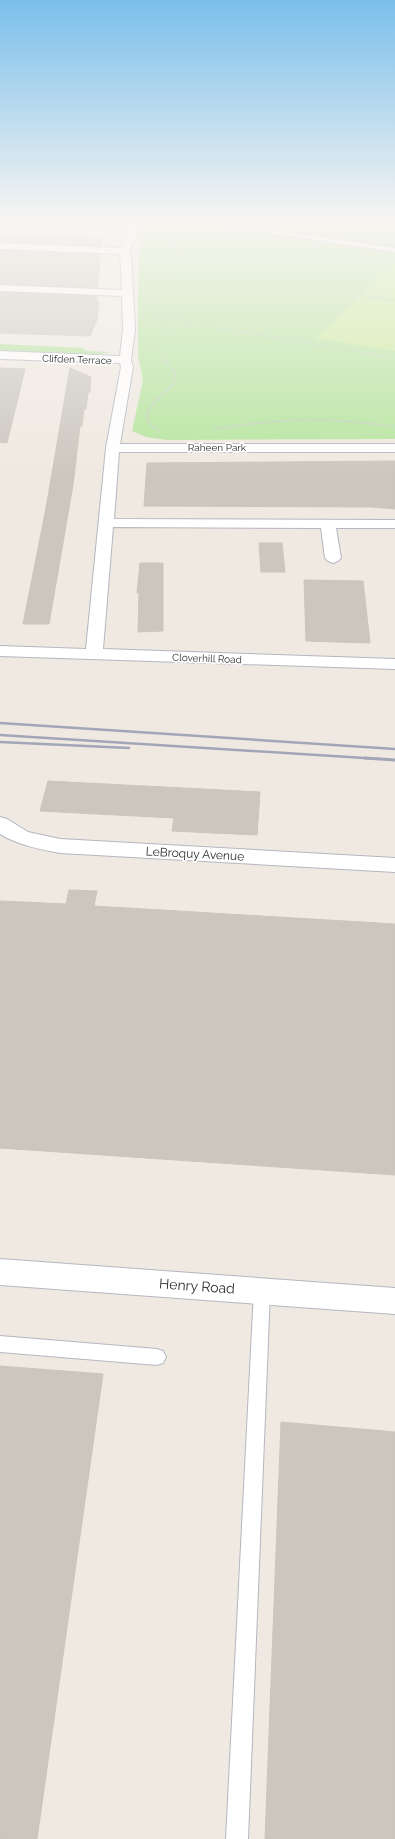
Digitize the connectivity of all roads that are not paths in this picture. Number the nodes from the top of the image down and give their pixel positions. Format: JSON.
{"nodes":[{"id":1,"x":128,"y":307,"type":"edge"},
{"id":2,"x":0,"y":355,"type":"edge"},
{"id":3,"x":125,"y":360,"type":"junction"},
{"id":4,"x":114,"y":442,"type":"junction"},
{"id":5,"x":395,"y":448,"type":"edge"},
{"id":6,"x":108,"y":523,"type":"junction"},
{"id":7,"x":328,"y":524,"type":"junction"},
{"id":8,"x":395,"y":524,"type":"edge"},
{"id":9,"x":333,"y":558,"type":"dead end"},
{"id":10,"x":0,"y":651,"type":"edge"},
{"id":11,"x":94,"y":654,"type":"junction"},
{"id":12,"x":395,"y":664,"type":"edge"},
{"id":13,"x":0,"y":824,"type":"edge"},
{"id":14,"x":395,"y":865,"type":"edge"},
{"id":15,"x":0,"y":1272,"type":"edge"},
{"id":16,"x":262,"y":1291,"type":"junction"},
{"id":17,"x":395,"y":1301,"type":"edge"},
{"id":18,"x":0,"y":1344,"type":"edge"},
{"id":19,"x":157,"y":1357,"type":"dead end"},
{"id":20,"x":237,"y":1839,"type":"edge"}],
"edges":[{"from":1,"to":3,"type":"street"},
{"from":2,"to":3,"type":"street","name":"Clifden Terrace"},
{"from":3,"to":4,"type":"street","name":"Clifden Terrace"},
{"from":4,"to":5,"type":"street","name":"Raheen Park"},
{"from":4,"to":6,"type":"street"},
{"from":6,"to":7,"type":"street"},
{"from":6,"to":11,"type":"street"},
{"from":7,"to":8,"type":"street"},
{"from":7,"to":9,"type":"street"},
{"from":10,"to":11,"type":"street","name":"Cloverhill Road"},
{"from":11,"to":12,"type":"street","name":"Cloverhill Road"},
{"from":13,"to":14,"type":"street","name":"LeBroquy Avenue"},
{"from":15,"to":16,"type":"street","name":"Henry Road"},
{"from":16,"to":17,"type":"street","name":"Henry Road"},
{"from":16,"to":20,"type":"lane"},
{"from":18,"to":19,"type":"lane"}]}
